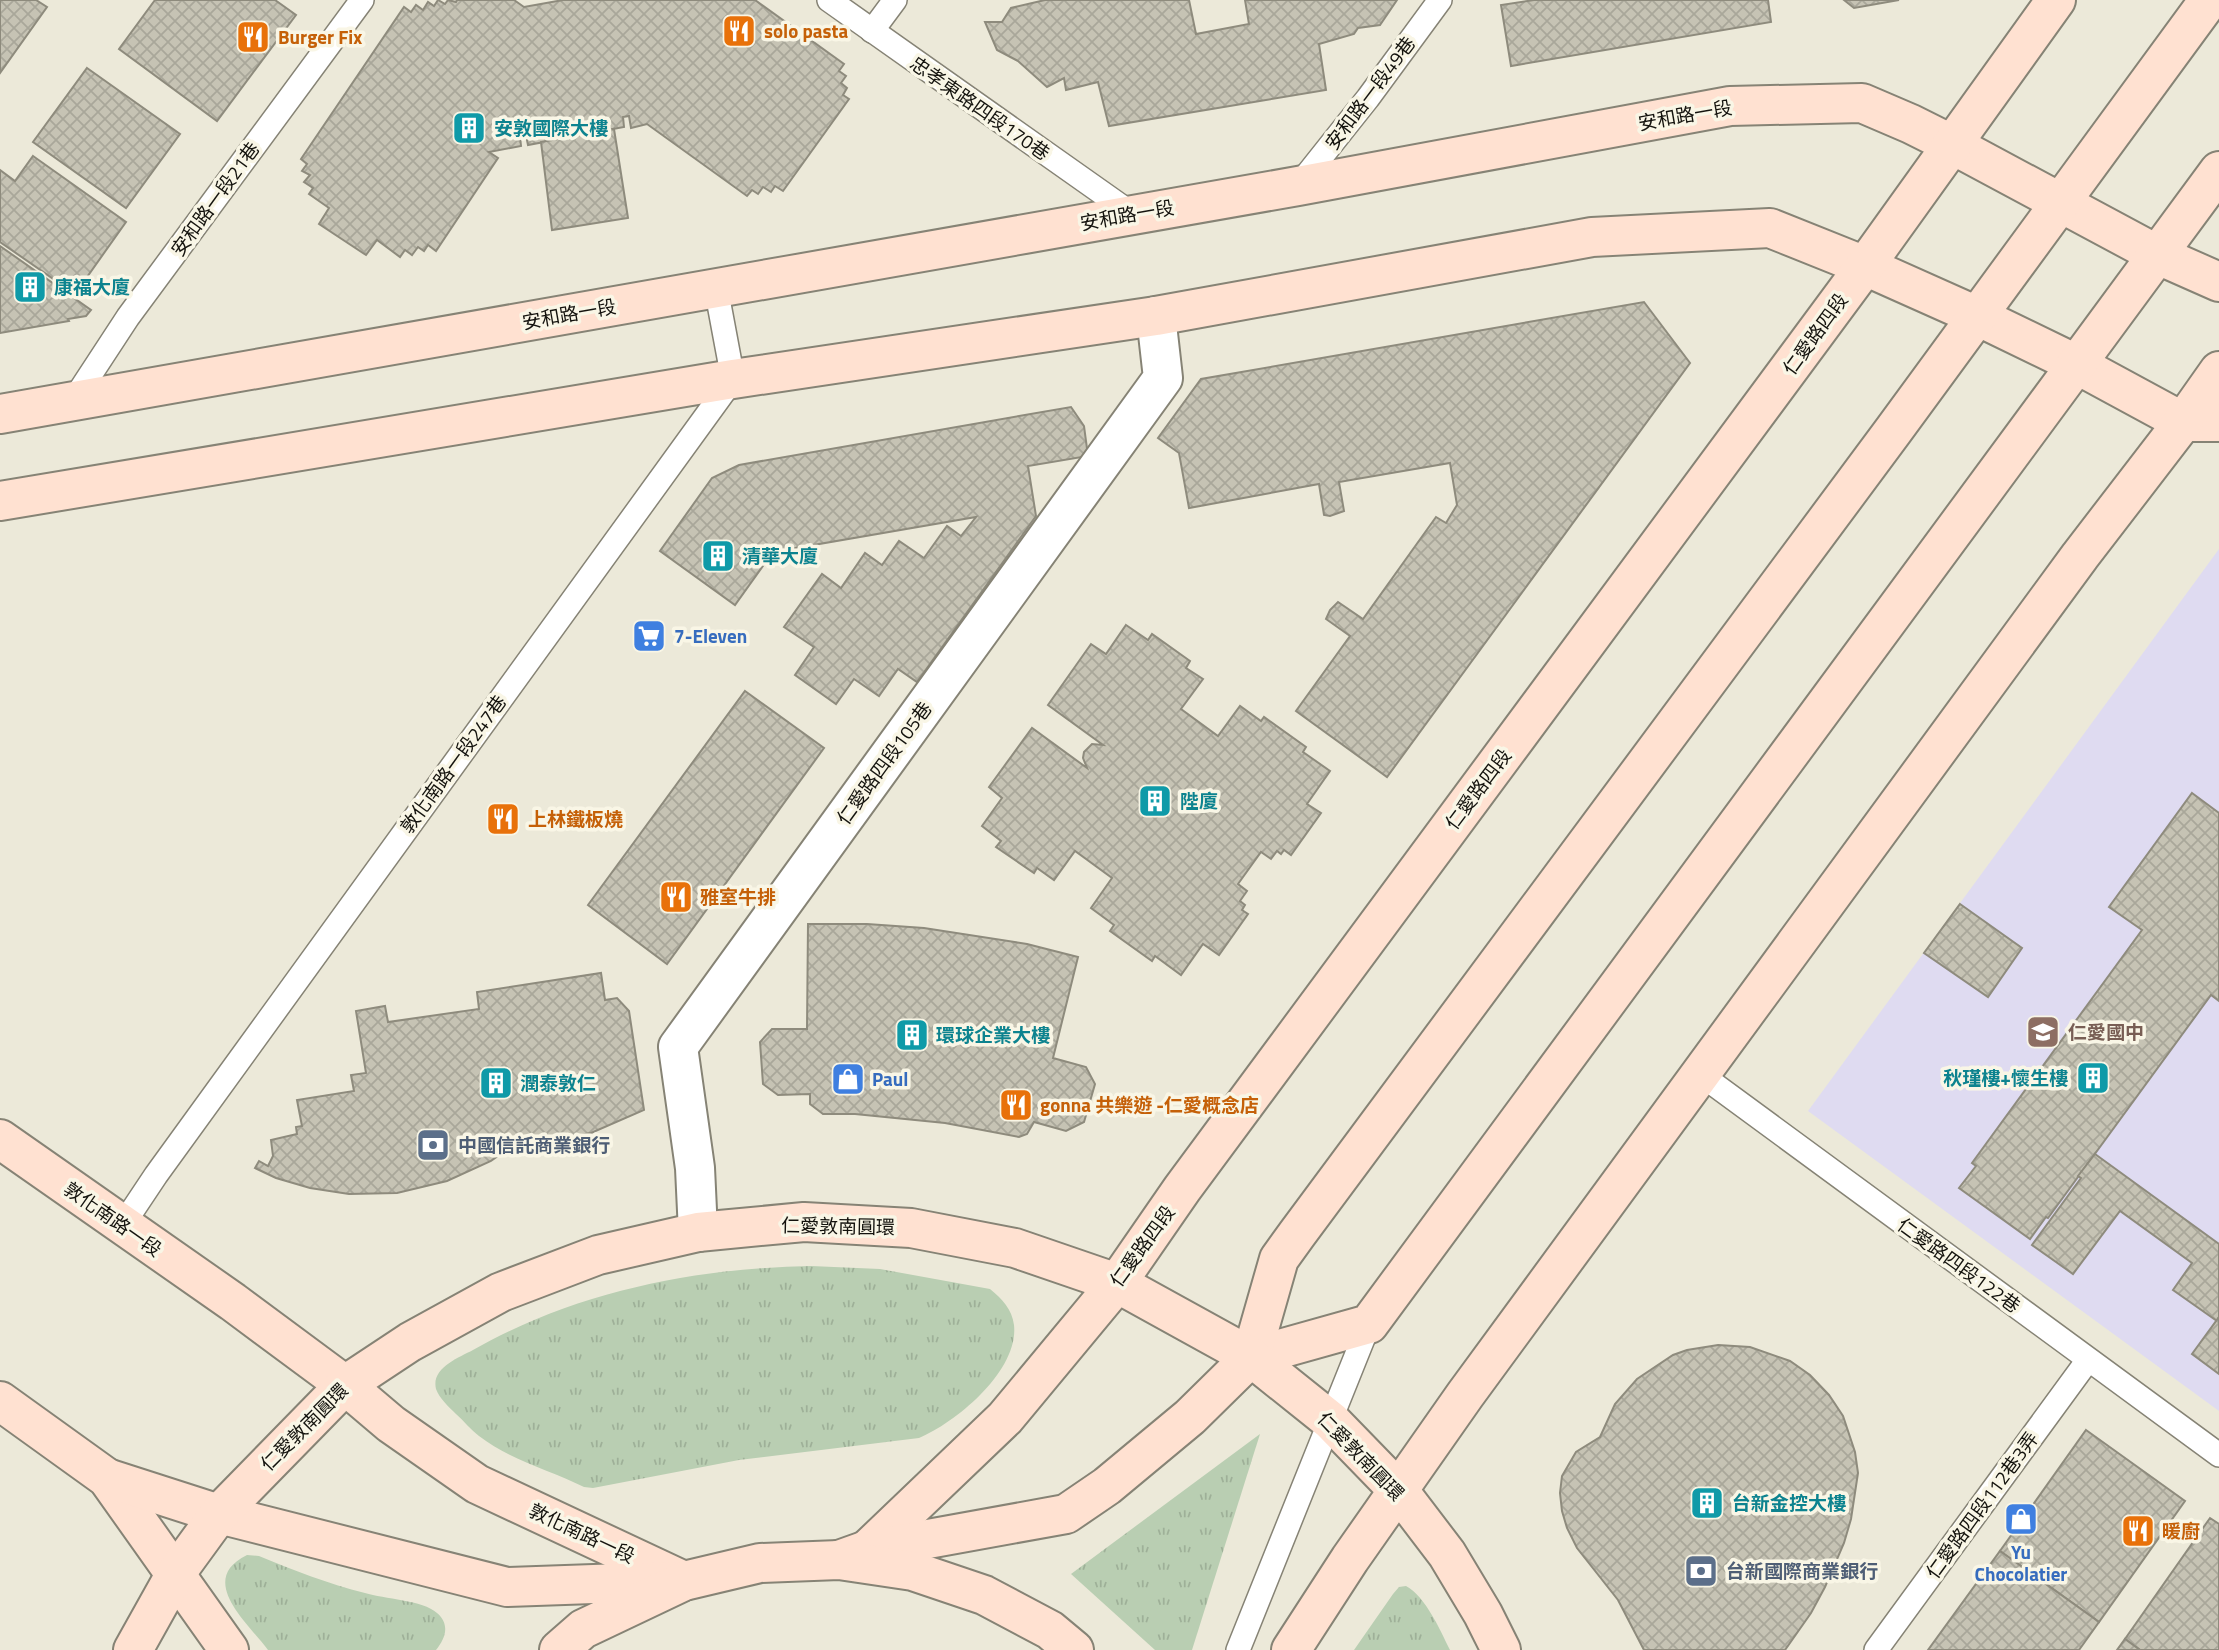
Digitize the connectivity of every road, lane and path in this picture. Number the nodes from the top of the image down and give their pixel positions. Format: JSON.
{"nodes":[{"id":1,"x":362,"y":0,"type":"edge"},
{"id":2,"x":829,"y":0,"type":"edge"},
{"id":3,"x":895,"y":0,"type":"edge"},
{"id":4,"x":1440,"y":0,"type":"edge"},
{"id":5,"x":2056,"y":0,"type":"edge"},
{"id":6,"x":2209,"y":0,"type":"edge"},
{"id":7,"x":872,"y":31,"type":"junction"},
{"id":8,"x":1953,"y":145,"type":"junction"},
{"id":9,"x":2219,"y":171,"type":"edge"},
{"id":10,"x":1298,"y":186,"type":"junction"},
{"id":11,"x":2060,"y":203,"type":"junction"},
{"id":12,"x":1132,"y":214,"type":"junction"},
{"id":13,"x":2158,"y":256,"type":"junction"},
{"id":14,"x":1865,"y":266,"type":"junction"},
{"id":15,"x":2219,"y":282,"type":"edge"},
{"id":16,"x":716,"y":288,"type":"junction"},
{"id":17,"x":1157,"y":316,"type":"junction"},
{"id":18,"x":1976,"y":316,"type":"junction"},
{"id":19,"x":2076,"y":364,"type":"junction"},
{"id":20,"x":2219,"y":371,"type":"edge"},
{"id":21,"x":733,"y":379,"type":"junction"},
{"id":22,"x":73,"y":401,"type":"junction"},
{"id":23,"x":0,"y":414,"type":"edge"},
{"id":24,"x":2201,"y":422,"type":"edge"},
{"id":25,"x":0,"y":501,"type":"edge"},
{"id":26,"x":1700,"y":1074,"type":"junction"},
{"id":27,"x":0,"y":1139,"type":"edge"},
{"id":28,"x":122,"y":1226,"type":"junction"},
{"id":29,"x":698,"y":1232,"type":"junction"},
{"id":30,"x":1117,"y":1283,"type":"junction"},
{"id":31,"x":1369,"y":1324,"type":"junction"},
{"id":32,"x":1251,"y":1357,"type":"junction"},
{"id":33,"x":2088,"y":1360,"type":"junction"},
{"id":34,"x":345,"y":1385,"type":"junction"},
{"id":35,"x":0,"y":1401,"type":"edge"},
{"id":36,"x":1331,"y":1421,"type":"junction"},
{"id":37,"x":2219,"y":1455,"type":"edge"},
{"id":38,"x":107,"y":1478,"type":"junction"},
{"id":39,"x":1399,"y":1492,"type":"junction"},
{"id":40,"x":219,"y":1514,"type":"junction"},
{"id":41,"x":853,"y":1555,"type":"junction"},
{"id":42,"x":176,"y":1573,"type":"junction"},
{"id":43,"x":684,"y":1581,"type":"junction"},
{"id":44,"x":133,"y":1650,"type":"edge"},
{"id":45,"x":229,"y":1650,"type":"edge"},
{"id":46,"x":559,"y":1650,"type":"edge"},
{"id":47,"x":1074,"y":1650,"type":"edge"},
{"id":48,"x":1238,"y":1650,"type":"edge"},
{"id":49,"x":1291,"y":1650,"type":"edge"},
{"id":50,"x":1501,"y":1650,"type":"edge"},
{"id":51,"x":1876,"y":1650,"type":"edge"}],
"edges":[{"from":1,"to":22,"type":"lane","name":"安和路一段21巷"},
{"from":2,"to":7,"type":"lane","name":"忠孝東路四段170巷"},
{"from":3,"to":7,"type":"lane"},
{"from":4,"to":10,"type":"lane","name":"安和路一段49巷"},
{"from":5,"to":8,"type":"main road","name":"仁愛路四段"},
{"from":6,"to":11,"type":"main road"},
{"from":7,"to":12,"type":"lane","name":"忠孝東路四段170巷"},
{"from":8,"to":10,"type":"main road","name":"安和路一段"},
{"from":8,"to":11,"type":"main road","name":"安和路一段"},
{"from":8,"to":14,"type":"main road","name":"仁愛路四段"},
{"from":9,"to":13,"type":"main road"},
{"from":10,"to":12,"type":"main road","name":"安和路一段"},
{"from":11,"to":13,"type":"main road","name":"安和路一段"},
{"from":11,"to":18,"type":"main road"},
{"from":12,"to":16,"type":"main road","name":"安和路一段"},
{"from":13,"to":15,"type":"main road","name":"安和路一段"},
{"from":13,"to":19,"type":"main road"},
{"from":14,"to":17,"type":"main road"},
{"from":14,"to":18,"type":"main road"},
{"from":14,"to":30,"type":"main road","name":"仁愛路四段"},
{"from":16,"to":21,"type":"lane"},
{"from":16,"to":22,"type":"main road","name":"安和路一段"},
{"from":17,"to":21,"type":"main road"},
{"from":17,"to":29,"type":"street","name":"仁愛路四段105巷"},
{"from":18,"to":19,"type":"main road"},
{"from":18,"to":32,"type":"main road"},
{"from":19,"to":24,"type":"main road"},
{"from":19,"to":31,"type":"main road"},
{"from":20,"to":24,"type":"main road"},
{"from":21,"to":25,"type":"main road"},
{"from":21,"to":28,"type":"lane","name":"敦化南路一段247巷"},
{"from":22,"to":23,"type":"main road","name":"安和路一段"},
{"from":24,"to":26,"type":"main road"},
{"from":26,"to":33,"type":"lane","name":"仁愛路四段122巷"},
{"from":26,"to":39,"type":"main road"},
{"from":27,"to":28,"type":"main road","name":"敦化南路一段"},
{"from":28,"to":34,"type":"main road","name":"敦化南路一段"},
{"from":29,"to":30,"type":"main road","name":"仁愛敦南圓環"},
{"from":29,"to":34,"type":"main road","name":"仁愛敦南圓環"},
{"from":30,"to":32,"type":"main road","name":"仁愛敦南圓環"},
{"from":30,"to":41,"type":"main road","name":"仁愛路四段"},
{"from":31,"to":32,"type":"main road"},
{"from":31,"to":36,"type":"lane"},
{"from":32,"to":36,"type":"main road","name":"仁愛敦南圓環"},
{"from":32,"to":41,"type":"main road"},
{"from":33,"to":37,"type":"lane","name":"仁愛路四段122巷"},
{"from":33,"to":51,"type":"lane","name":"仁愛路四段112巷3弄"},
{"from":34,"to":40,"type":"main road","name":"仁愛敦南圓環"},
{"from":34,"to":43,"type":"main road","name":"敦化南路一段"},
{"from":35,"to":38,"type":"main road","name":"敦化南路一段"},
{"from":36,"to":39,"type":"main road","name":"仁愛敦南圓環"},
{"from":36,"to":48,"type":"lane"},
{"from":38,"to":40,"type":"main road","name":"敦化南路一段"},
{"from":38,"to":42,"type":"main road","name":"敦化南路一段"},
{"from":39,"to":49,"type":"main road"},
{"from":39,"to":50,"type":"main road","name":"仁愛敦南圓環"},
{"from":40,"to":42,"type":"main road","name":"仁愛敦南圓環"},
{"from":40,"to":43,"type":"main road","name":"敦化南路一段"},
{"from":41,"to":43,"type":"main road"},
{"from":41,"to":47,"type":"main road"},
{"from":42,"to":44,"type":"main road","name":"仁愛敦南圓環"},
{"from":42,"to":45,"type":"main road","name":"敦化南路一段"},
{"from":43,"to":46,"type":"main road"}]}
